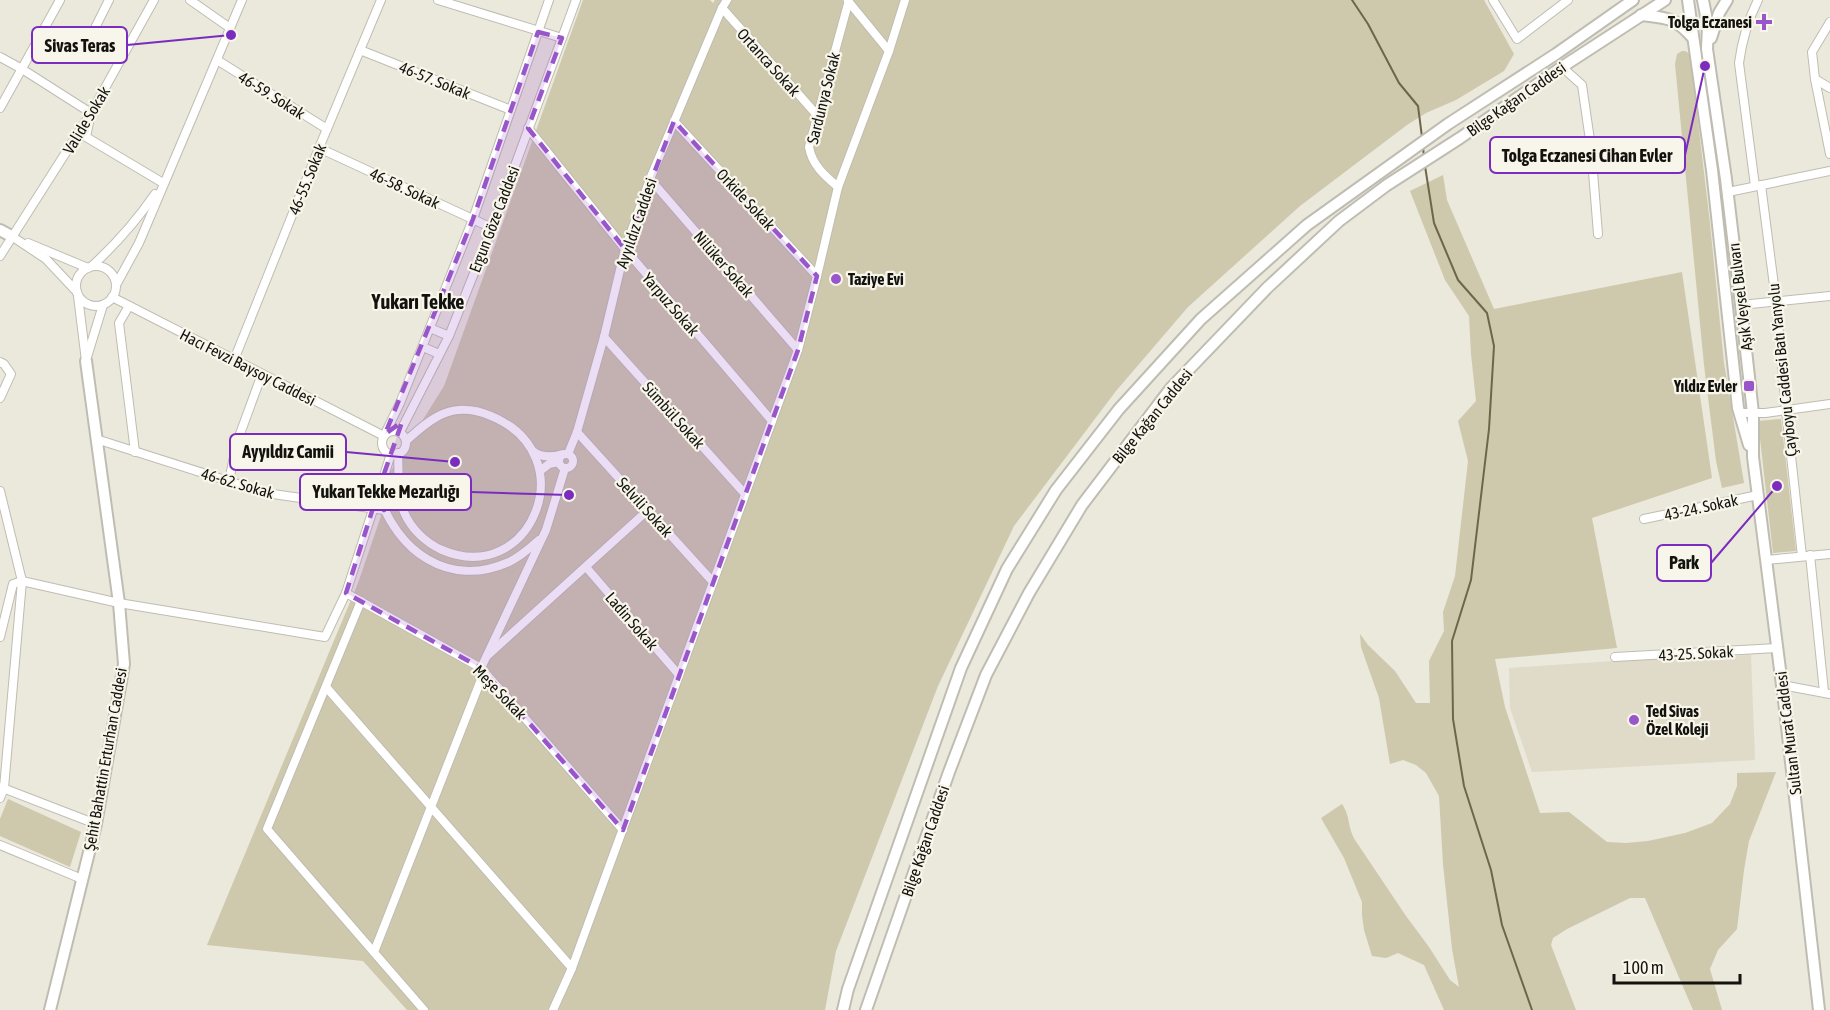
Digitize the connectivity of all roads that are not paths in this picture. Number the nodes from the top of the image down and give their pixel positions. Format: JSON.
{"nodes":[{"id":1,"x":60,"y":0,"type":"edge"},
{"id":2,"x":109,"y":0,"type":"edge"},
{"id":3,"x":154,"y":0,"type":"edge"},
{"id":4,"x":190,"y":0,"type":"edge"},
{"id":5,"x":242,"y":0,"type":"edge"},
{"id":6,"x":381,"y":0,"type":"edge"},
{"id":7,"x":438,"y":0,"type":"edge"},
{"id":8,"x":549,"y":0,"type":"edge"},
{"id":9,"x":576,"y":0,"type":"edge"},
{"id":10,"x":727,"y":0,"type":"edge"},
{"id":11,"x":905,"y":0,"type":"edge"},
{"id":12,"x":1493,"y":0,"type":"edge"},
{"id":13,"x":1568,"y":0,"type":"edge"},
{"id":14,"x":1632,"y":0,"type":"edge"},
{"id":15,"x":1665,"y":0,"type":"edge"},
{"id":16,"x":1688,"y":0,"type":"edge"},
{"id":17,"x":1703,"y":0,"type":"edge"},
{"id":18,"x":1726,"y":0,"type":"edge"},
{"id":19,"x":1758,"y":0,"type":"edge"},
{"id":20,"x":849,"y":1,"type":"edge"},
{"id":21,"x":722,"y":8,"type":"junction"},
{"id":22,"x":1641,"y":15,"type":"junction"},
{"id":23,"x":1830,"y":22,"type":"edge"},
{"id":24,"x":230,"y":28,"type":"junction"},
{"id":25,"x":538,"y":32,"type":"junction"},
{"id":26,"x":562,"y":38,"type":"junction"},
{"id":27,"x":1693,"y":38,"type":"junction"},
{"id":28,"x":1707,"y":49,"type":"junction"},
{"id":29,"x":360,"y":50,"type":"junction"},
{"id":30,"x":889,"y":51,"type":"junction"},
{"id":31,"x":0,"y":57,"type":"edge"},
{"id":32,"x":80,"y":58,"type":"dead end"},
{"id":33,"x":217,"y":60,"type":"junction"},
{"id":34,"x":1562,"y":68,"type":"junction"},
{"id":35,"x":22,"y":69,"type":"junction"},
{"id":36,"x":1815,"y":79,"type":"junction"},
{"id":37,"x":1830,"y":88,"type":"edge"},
{"id":38,"x":0,"y":108,"type":"edge"},
{"id":39,"x":511,"y":110,"type":"junction"},
{"id":40,"x":91,"y":113,"type":"junction"},
{"id":41,"x":817,"y":115,"type":"junction"},
{"id":42,"x":674,"y":121,"type":"junction"},
{"id":43,"x":528,"y":128,"type":"junction"},
{"id":44,"x":327,"y":129,"type":"junction"},
{"id":45,"x":319,"y":148,"type":"junction"},
{"id":46,"x":1830,"y":154,"type":"edge"},
{"id":47,"x":1830,"y":171,"type":"edge"},
{"id":48,"x":651,"y":179,"type":"junction"},
{"id":49,"x":163,"y":183,"type":"junction"},
{"id":50,"x":1758,"y":186,"type":"junction"},
{"id":51,"x":838,"y":187,"type":"junction"},
{"id":52,"x":1728,"y":192,"type":"junction"},
{"id":53,"x":473,"y":219,"type":"junction"},
{"id":54,"x":492,"y":228,"type":"junction"},
{"id":55,"x":0,"y":230,"type":"edge"},
{"id":56,"x":1598,"y":234,"type":"dead end"},
{"id":57,"x":13,"y":237,"type":"junction"},
{"id":58,"x":625,"y":249,"type":"junction"},
{"id":59,"x":0,"y":256,"type":"edge"},
{"id":60,"x":90,"y":267,"type":"junction"},
{"id":61,"x":817,"y":276,"type":"junction"},
{"id":62,"x":116,"y":285,"type":"junction"},
{"id":63,"x":77,"y":294,"type":"junction"},
{"id":64,"x":1830,"y":296,"type":"edge"},
{"id":65,"x":112,"y":297,"type":"junction"},
{"id":66,"x":1776,"y":301,"type":"junction"},
{"id":67,"x":102,"y":305,"type":"junction"},
{"id":68,"x":129,"y":306,"type":"junction"},
{"id":69,"x":1741,"y":306,"type":"junction"},
{"id":70,"x":430,"y":327,"type":"junction"},
{"id":71,"x":449,"y":336,"type":"junction"},
{"id":72,"x":604,"y":337,"type":"junction"},
{"id":73,"x":423,"y":347,"type":"junction"},
{"id":74,"x":798,"y":350,"type":"junction"},
{"id":75,"x":439,"y":354,"type":"junction"},
{"id":76,"x":234,"y":360,"type":"junction"},
{"id":77,"x":86,"y":361,"type":"junction"},
{"id":78,"x":0,"y":362,"type":"edge"},
{"id":79,"x":262,"y":374,"type":"junction"},
{"id":80,"x":0,"y":398,"type":"edge"},
{"id":81,"x":1830,"y":404,"type":"edge"},
{"id":82,"x":1786,"y":410,"type":"junction"},
{"id":83,"x":1739,"y":413,"type":"junction"},
{"id":84,"x":1753,"y":413,"type":"junction"},
{"id":85,"x":772,"y":421,"type":"junction"},
{"id":86,"x":400,"y":432,"type":"junction"},
{"id":87,"x":577,"y":432,"type":"junction"},
{"id":88,"x":385,"y":435,"type":"junction"},
{"id":89,"x":96,"y":439,"type":"junction"},
{"id":90,"x":405,"y":441,"type":"junction"},
{"id":91,"x":532,"y":451,"type":"junction"},
{"id":92,"x":135,"y":452,"type":"junction"},
{"id":93,"x":394,"y":454,"type":"junction"},
{"id":94,"x":563,"y":457,"type":"junction"},
{"id":95,"x":1753,"y":457,"type":"junction"},
{"id":96,"x":565,"y":468,"type":"junction"},
{"id":97,"x":540,"y":471,"type":"junction"},
{"id":98,"x":229,"y":481,"type":"junction"},
{"id":99,"x":0,"y":491,"type":"edge"},
{"id":100,"x":378,"y":491,"type":"junction"},
{"id":101,"x":745,"y":494,"type":"junction"},
{"id":102,"x":1758,"y":495,"type":"junction"},
{"id":103,"x":373,"y":508,"type":"junction"},
{"id":104,"x":384,"y":510,"type":"junction"},
{"id":105,"x":648,"y":510,"type":"junction"},
{"id":106,"x":1644,"y":519,"type":"dead end"},
{"id":107,"x":542,"y":538,"type":"junction"},
{"id":108,"x":1830,"y":554,"type":"edge"},
{"id":109,"x":1806,"y":556,"type":"junction"},
{"id":110,"x":1766,"y":560,"type":"junction"},
{"id":111,"x":586,"y":567,"type":"junction"},
{"id":112,"x":22,"y":581,"type":"junction"},
{"id":113,"x":713,"y":582,"type":"junction"},
{"id":114,"x":346,"y":592,"type":"junction"},
{"id":115,"x":361,"y":601,"type":"junction"},
{"id":116,"x":119,"y":603,"type":"junction"},
{"id":117,"x":0,"y":637,"type":"edge"},
{"id":118,"x":1777,"y":648,"type":"junction"},
{"id":119,"x":487,"y":656,"type":"junction"},
{"id":120,"x":1615,"y":657,"type":"dead end"},
{"id":121,"x":483,"y":670,"type":"junction"},
{"id":122,"x":679,"y":675,"type":"junction"},
{"id":123,"x":1782,"y":686,"type":"junction"},
{"id":124,"x":326,"y":687,"type":"junction"},
{"id":125,"x":1827,"y":693,"type":"edge"},
{"id":126,"x":2,"y":787,"type":"edge"},
{"id":127,"x":0,"y":798,"type":"edge"},
{"id":128,"x":432,"y":807,"type":"junction"},
{"id":129,"x":96,"y":824,"type":"junction"},
{"id":130,"x":623,"y":830,"type":"junction"},
{"id":131,"x":0,"y":845,"type":"edge"},
{"id":132,"x":82,"y":879,"type":"junction"},
{"id":133,"x":374,"y":952,"type":"junction"},
{"id":134,"x":572,"y":968,"type":"junction"},
{"id":135,"x":50,"y":1010,"type":"edge"},
{"id":136,"x":424,"y":1010,"type":"edge"},
{"id":137,"x":553,"y":1010,"type":"edge"},
{"id":138,"x":843,"y":1010,"type":"edge"},
{"id":139,"x":866,"y":1010,"type":"edge"},
{"id":140,"x":1819,"y":1010,"type":"edge"}],
"edges":[{"from":1,"to":35,"type":"street"},
{"from":2,"to":32,"type":"street"},
{"from":3,"to":40,"type":"street","name":"Valide Sokak"},
{"from":4,"to":24,"type":"street"},
{"from":5,"to":24,"type":"street"},
{"from":6,"to":29,"type":"street","name":"46-55. Sokak"},
{"from":7,"to":25,"type":"street"},
{"from":8,"to":25,"type":"street","name":"Ergun Göze Caddesi"},
{"from":9,"to":26,"type":"street","name":"Ergun Göze Caddesi"},
{"from":10,"to":21,"type":"street","name":"Ayyıldız Caddesi"},
{"from":11,"to":30,"type":"street"},
{"from":12,"to":13,"type":"street"},
{"from":14,"to":138,"type":"main road","name":"Bilge Kağan Caddesi"},
{"from":15,"to":22,"type":"main road","name":"Bilge Kağan Caddesi"},
{"from":16,"to":27,"type":"main road","name":"Aşık Veysel Bulvarı"},
{"from":17,"to":28,"type":"main road","name":"Aşık Veysel Bulvarı"},
{"from":18,"to":28,"type":"main road"},
{"from":19,"to":50,"type":"street","name":"Çayboyu Caddesi Batı Yanyolu"},
{"from":20,"to":30,"type":"street"},
{"from":20,"to":41,"type":"street","name":"Sardunya Sokak"},
{"from":21,"to":41,"type":"street","name":"Ortanca Sokak"},
{"from":21,"to":42,"type":"street","name":"Ayyıldız Caddesi"},
{"from":22,"to":27,"type":"main road"},
{"from":22,"to":34,"type":"main road","name":"Bilge Kağan Caddesi"},
{"from":23,"to":36,"type":"street"},
{"from":24,"to":33,"type":"street"},
{"from":25,"to":26,"type":"street"},
{"from":25,"to":39,"type":"street","name":"Ergun Göze Caddesi"},
{"from":26,"to":43,"type":"street","name":"Ergun Göze Caddesi"},
{"from":27,"to":83,"type":"main road","name":"Aşık Veysel Bulvarı"},
{"from":28,"to":52,"type":"main road","name":"Aşık Veysel Bulvarı"},
{"from":29,"to":39,"type":"street","name":"46-57. Sokak"},
{"from":29,"to":44,"type":"street","name":"46-55. Sokak"},
{"from":30,"to":51,"type":"street"},
{"from":31,"to":35,"type":"street"},
{"from":33,"to":44,"type":"street","name":"46-59. Sokak"},
{"from":33,"to":49,"type":"street"},
{"from":34,"to":56,"type":"street"},
{"from":34,"to":139,"type":"main road","name":"Bilge Kağan Caddesi"},
{"from":35,"to":38,"type":"street"},
{"from":35,"to":40,"type":"street"},
{"from":36,"to":37,"type":"street"},
{"from":36,"to":46,"type":"street"},
{"from":39,"to":53,"type":"street","name":"Ergun Göze Caddesi"},
{"from":40,"to":49,"type":"street"},
{"from":40,"to":57,"type":"street","name":"Valide Sokak"},
{"from":41,"to":51,"type":"street","name":"Sardunya Sokak"},
{"from":42,"to":48,"type":"street","name":"Ayyıldız Caddesi"},
{"from":42,"to":61,"type":"street","name":"Orkide Sokak"},
{"from":43,"to":54,"type":"street","name":"Ergun Göze Caddesi"},
{"from":43,"to":58,"type":"street","name":"Yarpuz Sokak"},
{"from":44,"to":45,"type":"street","name":"46-55. Sokak"},
{"from":45,"to":53,"type":"street","name":"46-58. Sokak"},
{"from":45,"to":76,"type":"street","name":"46-55. Sokak"},
{"from":47,"to":50,"type":"street"},
{"from":48,"to":58,"type":"street","name":"Ayyıldız Caddesi"},
{"from":48,"to":74,"type":"street","name":"Nilüker Sokak"},
{"from":49,"to":60,"type":"street"},
{"from":49,"to":62,"type":"street"},
{"from":50,"to":52,"type":"street"},
{"from":50,"to":66,"type":"street","name":"Çayboyu Caddesi Batı Yanyolu"},
{"from":51,"to":61,"type":"street"},
{"from":52,"to":69,"type":"main road","name":"Aşık Veysel Bulvarı"},
{"from":53,"to":54,"type":"street","name":"46-58. Sokak"},
{"from":53,"to":70,"type":"street","name":"Ergun Göze Caddesi"},
{"from":54,"to":71,"type":"street","name":"Ergun Göze Caddesi"},
{"from":55,"to":57,"type":"main road"},
{"from":57,"to":59,"type":"street","name":"Valide Sokak"},
{"from":57,"to":60,"type":"street"},
{"from":57,"to":63,"type":"street"},
{"from":58,"to":72,"type":"street","name":"Ayyıldız Caddesi"},
{"from":58,"to":85,"type":"street","name":"Yarpuz Sokak"},
{"from":60,"to":62,"type":"street"},
{"from":60,"to":63,"type":"street"},
{"from":61,"to":74,"type":"street"},
{"from":62,"to":65,"type":"street"},
{"from":63,"to":67,"type":"street"},
{"from":63,"to":77,"type":"street","name":"Şehit Bahattin Erturhan Caddesi"},
{"from":64,"to":66,"type":"street"},
{"from":65,"to":67,"type":"street"},
{"from":65,"to":68,"type":"street","name":"Hacı Fevzi Baysoy Caddesi"},
{"from":66,"to":69,"type":"street"},
{"from":66,"to":82,"type":"street","name":"Çayboyu Caddesi Batı Yanyolu"},
{"from":67,"to":77,"type":"street","name":"Şehit Bahattin Erturhan Caddesi"},
{"from":68,"to":76,"type":"street","name":"Hacı Fevzi Baysoy Caddesi"},
{"from":68,"to":92,"type":"street"},
{"from":69,"to":84,"type":"main road","name":"Aşık Veysel Bulvarı"},
{"from":70,"to":71,"type":"street"},
{"from":70,"to":73,"type":"street","name":"Ergun Göze Caddesi"},
{"from":71,"to":75,"type":"street","name":"Ergun Göze Caddesi"},
{"from":72,"to":87,"type":"street","name":"Ayyıldız Caddesi"},
{"from":72,"to":101,"type":"street","name":"Sümbül Sokak"},
{"from":73,"to":75,"type":"street"},
{"from":73,"to":88,"type":"street","name":"Ergun Göze Caddesi"},
{"from":74,"to":85,"type":"street"},
{"from":75,"to":86,"type":"street","name":"Ergun Göze Caddesi"},
{"from":76,"to":79,"type":"street","name":"Hacı Fevzi Baysoy Caddesi"},
{"from":77,"to":89,"type":"main road","name":"Şehit Bahattin Erturhan Caddesi"},
{"from":78,"to":80,"type":"street"},
{"from":79,"to":88,"type":"street","name":"Hacı Fevzi Baysoy Caddesi"},
{"from":79,"to":98,"type":"street"},
{"from":81,"to":82,"type":"street"},
{"from":82,"to":84,"type":"street"},
{"from":82,"to":109,"type":"street","name":"Çayboyu Caddesi Batı Yanyolu"},
{"from":83,"to":84,"type":"street"},
{"from":83,"to":95,"type":"main road","name":"Aşık Veysel Bulvarı"},
{"from":84,"to":95,"type":"main road","name":"Aşık Veysel Bulvarı"},
{"from":85,"to":101,"type":"street"},
{"from":86,"to":88,"type":"street"},
{"from":86,"to":90,"type":"street"},
{"from":87,"to":94,"type":"street","name":"Ayyıldız Caddesi"},
{"from":87,"to":105,"type":"street","name":"Selvili Sokak"},
{"from":88,"to":93,"type":"street"},
{"from":89,"to":92,"type":"street","name":"46-62. Sokak"},
{"from":89,"to":116,"type":"main road","name":"Şehit Bahattin Erturhan Caddesi"},
{"from":90,"to":91,"type":"street"},
{"from":90,"to":93,"type":"street"},
{"from":91,"to":94,"type":"street"},
{"from":91,"to":97,"type":"street"},
{"from":92,"to":98,"type":"street","name":"46-62. Sokak"},
{"from":93,"to":97,"type":"street"},
{"from":93,"to":100,"type":"street"},
{"from":94,"to":96,"type":"street"},
{"from":94,"to":96,"type":"street","name":"Ayyıldız Caddesi"},
{"from":94,"to":97,"type":"street"},
{"from":95,"to":102,"type":"main road","name":"Sultan Murat Caddesi"},
{"from":96,"to":107,"type":"street","name":"Ayyıldız Caddesi"},
{"from":98,"to":103,"type":"street","name":"46-62. Sokak"},
{"from":99,"to":112,"type":"street"},
{"from":100,"to":103,"type":"street"},
{"from":100,"to":104,"type":"street"},
{"from":101,"to":113,"type":"street"},
{"from":102,"to":106,"type":"street","name":"43-24. Sokak"},
{"from":102,"to":110,"type":"main road","name":"Sultan Murat Caddesi"},
{"from":103,"to":104,"type":"street","name":"46-62. Sokak"},
{"from":103,"to":114,"type":"street"},
{"from":104,"to":107,"type":"street"},
{"from":105,"to":111,"type":"street"},
{"from":105,"to":113,"type":"street","name":"Selvili Sokak"},
{"from":107,"to":119,"type":"street","name":"Ayyıldız Caddesi"},
{"from":108,"to":109,"type":"street"},
{"from":109,"to":110,"type":"street"},
{"from":109,"to":125,"type":"street","name":"Çayboyu Caddesi Batı Yanyolu"},
{"from":110,"to":118,"type":"main road","name":"Sultan Murat Caddesi"},
{"from":111,"to":119,"type":"street"},
{"from":111,"to":122,"type":"street","name":"Ladin Sokak"},
{"from":112,"to":116,"type":"street"},
{"from":112,"to":117,"type":"street"},
{"from":112,"to":126,"type":"street"},
{"from":113,"to":122,"type":"street"},
{"from":114,"to":115,"type":"street","name":"Meşe Sokak"},
{"from":114,"to":116,"type":"street"},
{"from":115,"to":121,"type":"street","name":"Meşe Sokak"},
{"from":115,"to":124,"type":"street"},
{"from":116,"to":129,"type":"main road","name":"Şehit Bahattin Erturhan Caddesi"},
{"from":118,"to":120,"type":"street","name":"43-25. Sokak"},
{"from":118,"to":123,"type":"main road","name":"Sultan Murat Caddesi"},
{"from":119,"to":121,"type":"street","name":"Ayyıldız Caddesi"},
{"from":121,"to":128,"type":"street","name":"Ayyıldız Caddesi"},
{"from":121,"to":130,"type":"street","name":"Meşe Sokak"},
{"from":122,"to":130,"type":"street"},
{"from":123,"to":125,"type":"street"},
{"from":123,"to":140,"type":"main road","name":"Sultan Murat Caddesi"},
{"from":124,"to":128,"type":"street"},
{"from":124,"to":133,"type":"street"},
{"from":126,"to":127,"type":"street"},
{"from":126,"to":129,"type":"street"},
{"from":128,"to":133,"type":"street","name":"Ayyıldız Caddesi"},
{"from":128,"to":134,"type":"street"},
{"from":129,"to":132,"type":"main road","name":"Şehit Bahattin Erturhan Caddesi"},
{"from":130,"to":134,"type":"street"},
{"from":131,"to":132,"type":"street"},
{"from":132,"to":135,"type":"main road","name":"Şehit Bahattin Erturhan Caddesi"},
{"from":133,"to":136,"type":"street"},
{"from":134,"to":137,"type":"street"}]}
